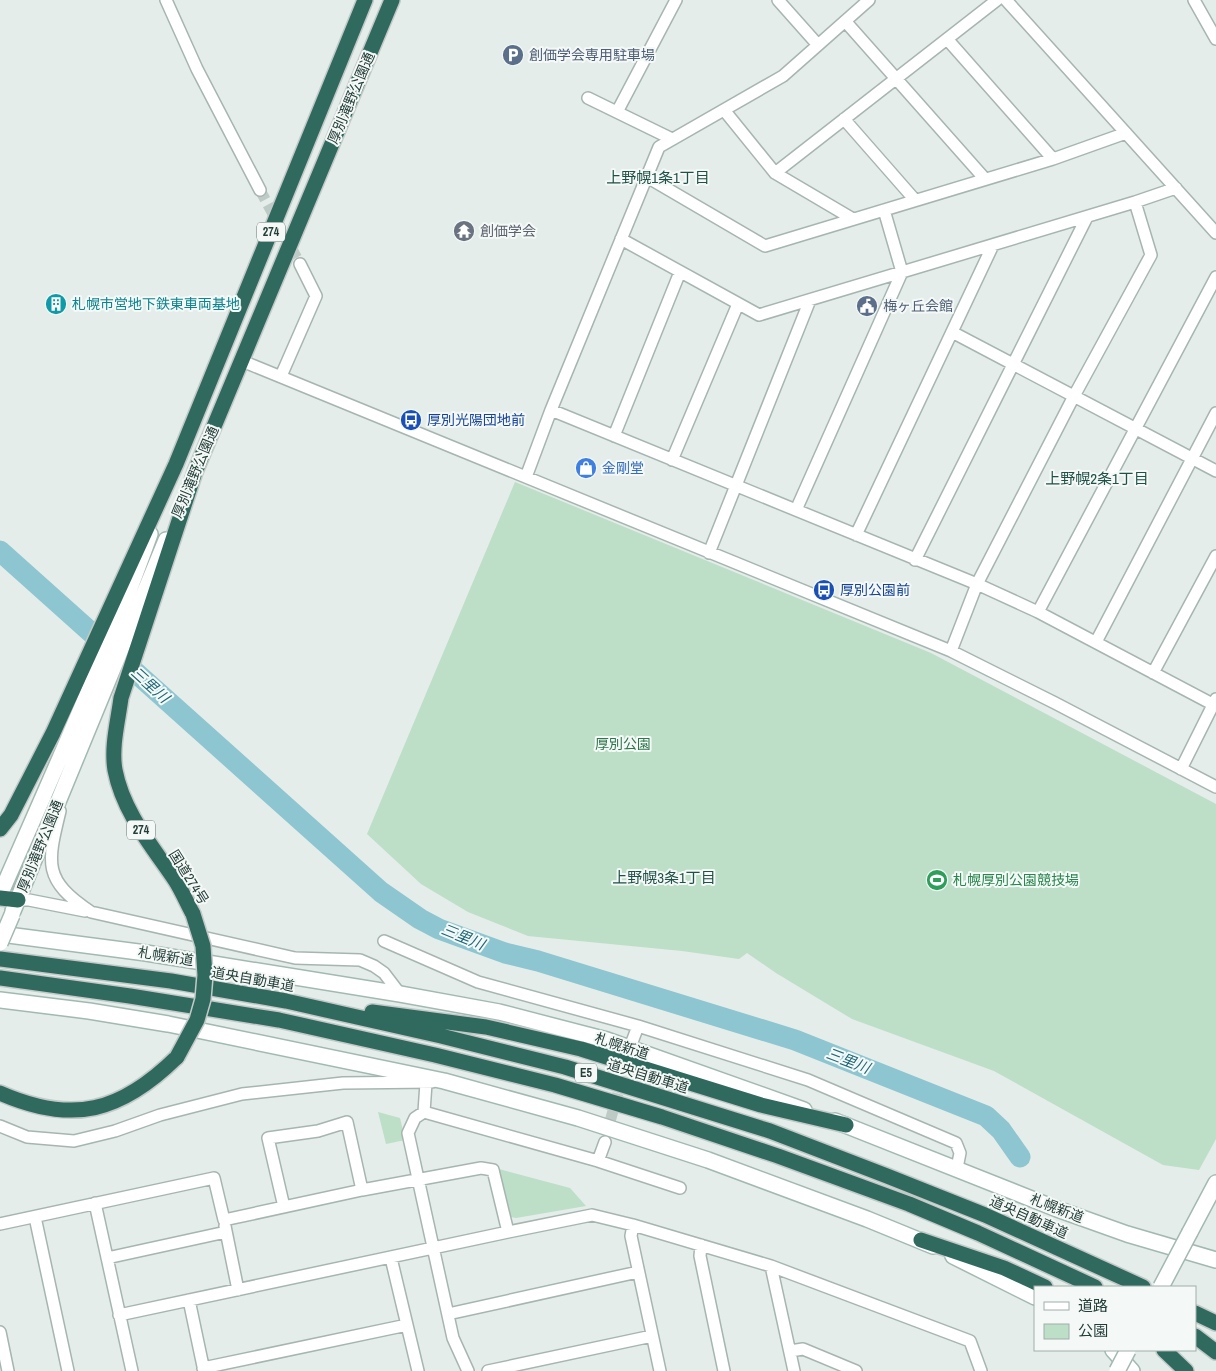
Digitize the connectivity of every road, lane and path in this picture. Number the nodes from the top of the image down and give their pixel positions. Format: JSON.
{"nodes":[{"id":1,"x":166,"y":0,"type":"edge"},
{"id":2,"x":365,"y":0,"type":"edge"},
{"id":3,"x":392,"y":0,"type":"edge"},
{"id":4,"x":676,"y":0,"type":"edge"},
{"id":5,"x":778,"y":0,"type":"edge"},
{"id":6,"x":869,"y":0,"type":"edge"},
{"id":7,"x":997,"y":0,"type":"edge"},
{"id":8,"x":1006,"y":0,"type":"edge"},
{"id":9,"x":1194,"y":0,"type":"edge"},
{"id":10,"x":845,"y":21,"type":"junction"},
{"id":11,"x":947,"y":39,"type":"junction"},
{"id":12,"x":1216,"y":39,"type":"edge"},
{"id":13,"x":818,"y":45,"type":"junction"},
{"id":14,"x":896,"y":79,"type":"junction"},
{"id":15,"x":588,"y":98,"type":"dead end"},
{"id":16,"x":724,"y":110,"type":"junction"},
{"id":17,"x":617,"y":112,"type":"junction"},
{"id":18,"x":844,"y":119,"type":"junction"},
{"id":19,"x":1126,"y":133,"type":"junction"},
{"id":20,"x":672,"y":140,"type":"junction"},
{"id":21,"x":1053,"y":159,"type":"junction"},
{"id":22,"x":775,"y":173,"type":"junction"},
{"id":23,"x":647,"y":178,"type":"junction"},
{"id":24,"x":985,"y":179,"type":"junction"},
{"id":25,"x":1176,"y":188,"type":"junction"},
{"id":26,"x":260,"y":190,"type":"tunnel mouth"},
{"id":27,"x":915,"y":200,"type":"junction"},
{"id":28,"x":1135,"y":202,"type":"junction"},
{"id":29,"x":884,"y":210,"type":"junction"},
{"id":30,"x":1087,"y":217,"type":"junction"},
{"id":31,"x":853,"y":219,"type":"junction"},
{"id":32,"x":1216,"y":233,"type":"edge"},
{"id":33,"x":622,"y":239,"type":"junction"},
{"id":34,"x":993,"y":245,"type":"junction"},
{"id":35,"x":300,"y":264,"type":"tunnel mouth"},
{"id":36,"x":680,"y":272,"type":"junction"},
{"id":37,"x":902,"y":272,"type":"junction"},
{"id":38,"x":1216,"y":277,"type":"edge"},
{"id":39,"x":810,"y":300,"type":"junction"},
{"id":40,"x":738,"y":304,"type":"junction"},
{"id":41,"x":952,"y":332,"type":"junction"},
{"id":42,"x":242,"y":361,"type":"junction"},
{"id":43,"x":1013,"y":364,"type":"junction"},
{"id":44,"x":281,"y":376,"type":"junction"},
{"id":45,"x":1074,"y":396,"type":"junction"},
{"id":46,"x":551,"y":410,"type":"junction"},
{"id":47,"x":1216,"y":413,"type":"edge"},
{"id":48,"x":1135,"y":427,"type":"junction"},
{"id":49,"x":614,"y":436,"type":"junction"},
{"id":50,"x":1192,"y":458,"type":"junction"},
{"id":51,"x":672,"y":460,"type":"junction"},
{"id":52,"x":1216,"y":471,"type":"edge"},
{"id":53,"x":195,"y":472,"type":"joint"},
{"id":54,"x":526,"y":477,"type":"junction"},
{"id":55,"x":736,"y":486,"type":"junction"},
{"id":56,"x":796,"y":510,"type":"junction"},
{"id":57,"x":856,"y":535,"type":"junction"},
{"id":58,"x":710,"y":553,"type":"junction"},
{"id":59,"x":1216,"y":556,"type":"edge"},
{"id":60,"x":916,"y":560,"type":"junction"},
{"id":61,"x":978,"y":584,"type":"junction"},
{"id":62,"x":151,"y":591,"type":"junction"},
{"id":63,"x":1038,"y":612,"type":"junction"},
{"id":64,"x":1096,"y":642,"type":"junction"},
{"id":65,"x":951,"y":651,"type":"junction"},
{"id":66,"x":1153,"y":673,"type":"junction"},
{"id":67,"x":93,"y":681,"type":"junction"},
{"id":68,"x":1215,"y":703,"type":"edge"},
{"id":69,"x":1181,"y":769,"type":"junction"},
{"id":70,"x":67,"y":780,"type":"junction"},
{"id":71,"x":1216,"y":787,"type":"edge"},
{"id":72,"x":0,"y":829,"type":"edge"},
{"id":73,"x":0,"y":897,"type":"edge"},
{"id":74,"x":18,"y":900,"type":"junction"},
{"id":75,"x":92,"y":912,"type":"junction"},
{"id":76,"x":0,"y":934,"type":"edge"},
{"id":77,"x":384,"y":942,"type":"dead end"},
{"id":78,"x":0,"y":944,"type":"edge"},
{"id":79,"x":0,"y":959,"type":"edge"},
{"id":80,"x":0,"y":978,"type":"edge"},
{"id":81,"x":400,"y":994,"type":"junction"},
{"id":82,"x":0,"y":1000,"type":"edge"},
{"id":83,"x":286,"y":1001,"type":"junction"},
{"id":84,"x":638,"y":1026,"type":"junction"},
{"id":85,"x":632,"y":1042,"type":"dead end"},
{"id":86,"x":444,"y":1081,"type":"junction"},
{"id":87,"x":426,"y":1083,"type":"junction"},
{"id":88,"x":0,"y":1092,"type":"edge"},
{"id":89,"x":424,"y":1112,"type":"junction"},
{"id":90,"x":846,"y":1125,"type":"junction"},
{"id":91,"x":0,"y":1126,"type":"edge"},
{"id":92,"x":0,"y":1136,"type":"edge"},
{"id":93,"x":27,"y":1137,"type":"junction"},
{"id":94,"x":604,"y":1142,"type":"tunnel mouth"},
{"id":95,"x":598,"y":1161,"type":"junction"},
{"id":96,"x":957,"y":1168,"type":"junction"},
{"id":97,"x":418,"y":1181,"type":"junction"},
{"id":98,"x":1216,"y":1183,"type":"edge"},
{"id":99,"x":680,"y":1188,"type":"dead end"},
{"id":100,"x":362,"y":1190,"type":"junction"},
{"id":101,"x":95,"y":1204,"type":"junction"},
{"id":102,"x":284,"y":1207,"type":"junction"},
{"id":103,"x":35,"y":1217,"type":"junction"},
{"id":104,"x":224,"y":1220,"type":"junction"},
{"id":105,"x":0,"y":1224,"type":"edge"},
{"id":106,"x":633,"y":1225,"type":"junction"},
{"id":107,"x":226,"y":1232,"type":"junction"},
{"id":108,"x":508,"y":1232,"type":"junction"},
{"id":109,"x":921,"y":1240,"type":"junction"},
{"id":110,"x":701,"y":1245,"type":"junction"},
{"id":111,"x":433,"y":1248,"type":"junction"},
{"id":112,"x":107,"y":1258,"type":"junction"},
{"id":113,"x":391,"y":1258,"type":"junction"},
{"id":114,"x":1216,"y":1260,"type":"edge"},
{"id":115,"x":771,"y":1266,"type":"junction"},
{"id":116,"x":638,"y":1272,"type":"junction"},
{"id":117,"x":1043,"y":1286,"type":"edge"},
{"id":118,"x":1093,"y":1286,"type":"edge"},
{"id":119,"x":1141,"y":1286,"type":"edge"},
{"id":120,"x":1162,"y":1286,"type":"edge"},
{"id":121,"x":238,"y":1290,"type":"junction"},
{"id":122,"x":1034,"y":1296,"type":"edge"},
{"id":123,"x":189,"y":1300,"type":"junction"},
{"id":124,"x":1196,"y":1313,"type":"edge"},
{"id":125,"x":448,"y":1314,"type":"junction"},
{"id":126,"x":120,"y":1315,"type":"junction"},
{"id":127,"x":1216,"y":1323,"type":"edge"},
{"id":128,"x":407,"y":1325,"type":"junction"},
{"id":129,"x":0,"y":1332,"type":"edge"},
{"id":130,"x":652,"y":1336,"type":"junction"},
{"id":131,"x":1196,"y":1337,"type":"edge"},
{"id":132,"x":790,"y":1350,"type":"junction"},
{"id":133,"x":1216,"y":1350,"type":"edge"},
{"id":134,"x":1114,"y":1351,"type":"edge"},
{"id":135,"x":1127,"y":1351,"type":"edge"},
{"id":136,"x":1165,"y":1351,"type":"edge"},
{"id":137,"x":203,"y":1370,"type":"edge"},
{"id":138,"x":8,"y":1371,"type":"edge"},
{"id":139,"x":68,"y":1371,"type":"edge"},
{"id":140,"x":132,"y":1371,"type":"edge"},
{"id":141,"x":418,"y":1371,"type":"edge"},
{"id":142,"x":468,"y":1371,"type":"edge"},
{"id":143,"x":488,"y":1371,"type":"edge"},
{"id":144,"x":660,"y":1371,"type":"edge"},
{"id":145,"x":724,"y":1371,"type":"edge"},
{"id":146,"x":792,"y":1371,"type":"edge"},
{"id":147,"x":856,"y":1371,"type":"edge"},
{"id":148,"x":981,"y":1371,"type":"edge"},
{"id":149,"x":1117,"y":1371,"type":"edge"},
{"id":150,"x":1132,"y":1371,"type":"edge"},
{"id":151,"x":1186,"y":1371,"type":"edge"}],
"edges":[{"from":1,"to":26,"type":"street"},
{"from":2,"to":67,"type":"highway","name":"厚別滝野公園通","number":"274"},
{"from":3,"to":42,"type":"highway","name":"厚別滝野公園通","number":"274"},
{"from":4,"to":17,"type":"street"},
{"from":5,"to":13,"type":"street"},
{"from":6,"to":10,"type":"street"},
{"from":7,"to":11,"type":"street"},
{"from":8,"to":19,"type":"street"},
{"from":9,"to":12,"type":"street"},
{"from":10,"to":13,"type":"street"},
{"from":10,"to":14,"type":"street"},
{"from":11,"to":14,"type":"street"},
{"from":11,"to":21,"type":"street"},
{"from":13,"to":16,"type":"street"},
{"from":14,"to":18,"type":"street"},
{"from":14,"to":24,"type":"street"},
{"from":15,"to":17,"type":"street"},
{"from":16,"to":20,"type":"street"},
{"from":16,"to":22,"type":"street"},
{"from":17,"to":20,"type":"street"},
{"from":18,"to":22,"type":"street"},
{"from":18,"to":27,"type":"street"},
{"from":19,"to":21,"type":"street"},
{"from":19,"to":25,"type":"street"},
{"from":20,"to":23,"type":"street"},
{"from":21,"to":24,"type":"street"},
{"from":22,"to":31,"type":"street"},
{"from":23,"to":31,"type":"street"},
{"from":23,"to":33,"type":"street"},
{"from":24,"to":27,"type":"street"},
{"from":25,"to":28,"type":"street"},
{"from":25,"to":32,"type":"street"},
{"from":27,"to":29,"type":"street"},
{"from":28,"to":30,"type":"street"},
{"from":28,"to":45,"type":"street"},
{"from":29,"to":31,"type":"street"},
{"from":29,"to":37,"type":"street"},
{"from":30,"to":34,"type":"street"},
{"from":30,"to":43,"type":"street"},
{"from":33,"to":36,"type":"street"},
{"from":33,"to":46,"type":"street"},
{"from":34,"to":37,"type":"street"},
{"from":34,"to":41,"type":"street"},
{"from":35,"to":44,"type":"street"},
{"from":36,"to":40,"type":"street"},
{"from":36,"to":49,"type":"street"},
{"from":37,"to":39,"type":"street"},
{"from":37,"to":56,"type":"street"},
{"from":38,"to":48,"type":"street"},
{"from":39,"to":40,"type":"street"},
{"from":39,"to":55,"type":"street"},
{"from":40,"to":51,"type":"street"},
{"from":41,"to":43,"type":"street"},
{"from":41,"to":57,"type":"street"},
{"from":42,"to":44,"type":"street"},
{"from":42,"to":53,"type":"highway","name":"厚別滝野公園通","number":"274"},
{"from":43,"to":45,"type":"street"},
{"from":43,"to":60,"type":"street"},
{"from":44,"to":54,"type":"street"},
{"from":45,"to":48,"type":"street"},
{"from":45,"to":61,"type":"street"},
{"from":46,"to":49,"type":"street"},
{"from":46,"to":54,"type":"street"},
{"from":47,"to":50,"type":"street"},
{"from":48,"to":50,"type":"street"},
{"from":48,"to":63,"type":"street"},
{"from":49,"to":51,"type":"street"},
{"from":50,"to":52,"type":"street"},
{"from":50,"to":64,"type":"street"},
{"from":51,"to":55,"type":"street"},
{"from":53,"to":62,"type":"highway","name":"国道274号","number":"274"},
{"from":54,"to":58,"type":"street"},
{"from":55,"to":56,"type":"street"},
{"from":55,"to":58,"type":"street"},
{"from":56,"to":57,"type":"street"},
{"from":57,"to":60,"type":"street"},
{"from":58,"to":65,"type":"street"},
{"from":59,"to":66,"type":"street"},
{"from":60,"to":61,"type":"street"},
{"from":61,"to":63,"type":"street"},
{"from":61,"to":65,"type":"street"},
{"from":62,"to":67,"type":"street","name":"厚別滝野公園通"},
{"from":62,"to":88,"type":"highway","name":"国道274号","number":"274","bridge":true},
{"from":63,"to":64,"type":"street"},
{"from":64,"to":66,"type":"street"},
{"from":65,"to":69,"type":"street"},
{"from":66,"to":68,"type":"street"},
{"from":67,"to":70,"type":"street","name":"厚別滝野公園通"},
{"from":67,"to":72,"type":"highway","number":"274"},
{"from":67,"to":73,"type":"street","name":"厚別滝野公園通"},
{"from":68,"to":69,"type":"street"},
{"from":69,"to":71,"type":"street"},
{"from":70,"to":74,"type":"street","name":"厚別滝野公園通"},
{"from":70,"to":75,"type":"street"},
{"from":73,"to":74,"type":"highway"},
{"from":74,"to":75,"type":"street"},
{"from":74,"to":78,"type":"street","name":"厚別滝野公園通","bridge":true},
{"from":75,"to":81,"type":"street"},
{"from":76,"to":81,"type":"street","name":"札幌新道"},
{"from":77,"to":84,"type":"street"},
{"from":79,"to":83,"type":"highway","name":"道央自動車道","number":"E5"},
{"from":80,"to":118,"type":"highway","number":"E5"},
{"from":81,"to":90,"type":"street","name":"札幌新道"},
{"from":82,"to":86,"type":"street"},
{"from":83,"to":90,"type":"highway"},
{"from":83,"to":119,"type":"highway","name":"道央自動車道","number":"E5"},
{"from":84,"to":85,"type":"street"},
{"from":84,"to":96,"type":"street"},
{"from":86,"to":87,"type":"street"},
{"from":86,"to":109,"type":"street"},
{"from":87,"to":89,"type":"street"},
{"from":87,"to":93,"type":"street"},
{"from":89,"to":95,"type":"street"},
{"from":89,"to":97,"type":"street"},
{"from":90,"to":96,"type":"street","name":"札幌新道"},
{"from":91,"to":93,"type":"street"},
{"from":92,"to":93,"type":"street"},
{"from":94,"to":95,"type":"street"},
{"from":95,"to":99,"type":"street"},
{"from":96,"to":114,"type":"street","name":"札幌新道"},
{"from":97,"to":100,"type":"street"},
{"from":97,"to":108,"type":"street"},
{"from":97,"to":111,"type":"street"},
{"from":98,"to":120,"type":"street","bridge":true},
{"from":100,"to":102,"type":"street"},
{"from":100,"to":102,"type":"street"},
{"from":101,"to":103,"type":"street"},
{"from":101,"to":104,"type":"street"},
{"from":101,"to":112,"type":"street"},
{"from":102,"to":104,"type":"street"},
{"from":103,"to":105,"type":"street"},
{"from":103,"to":139,"type":"street"},
{"from":104,"to":107,"type":"street"},
{"from":106,"to":108,"type":"street"},
{"from":106,"to":110,"type":"street"},
{"from":106,"to":116,"type":"street"},
{"from":107,"to":112,"type":"street"},
{"from":107,"to":121,"type":"street"},
{"from":108,"to":111,"type":"street"},
{"from":109,"to":117,"type":"highway"},
{"from":109,"to":122,"type":"street"},
{"from":110,"to":115,"type":"street"},
{"from":110,"to":145,"type":"street"},
{"from":111,"to":113,"type":"street"},
{"from":111,"to":125,"type":"street"},
{"from":112,"to":126,"type":"street"},
{"from":113,"to":121,"type":"street"},
{"from":113,"to":128,"type":"street"},
{"from":115,"to":132,"type":"street"},
{"from":115,"to":148,"type":"street"},
{"from":116,"to":125,"type":"street"},
{"from":116,"to":130,"type":"street"},
{"from":121,"to":123,"type":"street"},
{"from":123,"to":126,"type":"street"},
{"from":123,"to":137,"type":"street"},
{"from":124,"to":127,"type":"highway"},
{"from":125,"to":142,"type":"street"},
{"from":126,"to":140,"type":"street"},
{"from":128,"to":137,"type":"street"},
{"from":128,"to":141,"type":"street"},
{"from":129,"to":138,"type":"street"},
{"from":130,"to":143,"type":"street"},
{"from":130,"to":144,"type":"street"},
{"from":131,"to":133,"type":"highway"},
{"from":132,"to":146,"type":"street"},
{"from":132,"to":147,"type":"street"},
{"from":134,"to":150,"type":"street"},
{"from":135,"to":149,"type":"street","bridge":true},
{"from":136,"to":151,"type":"highway"}]}
